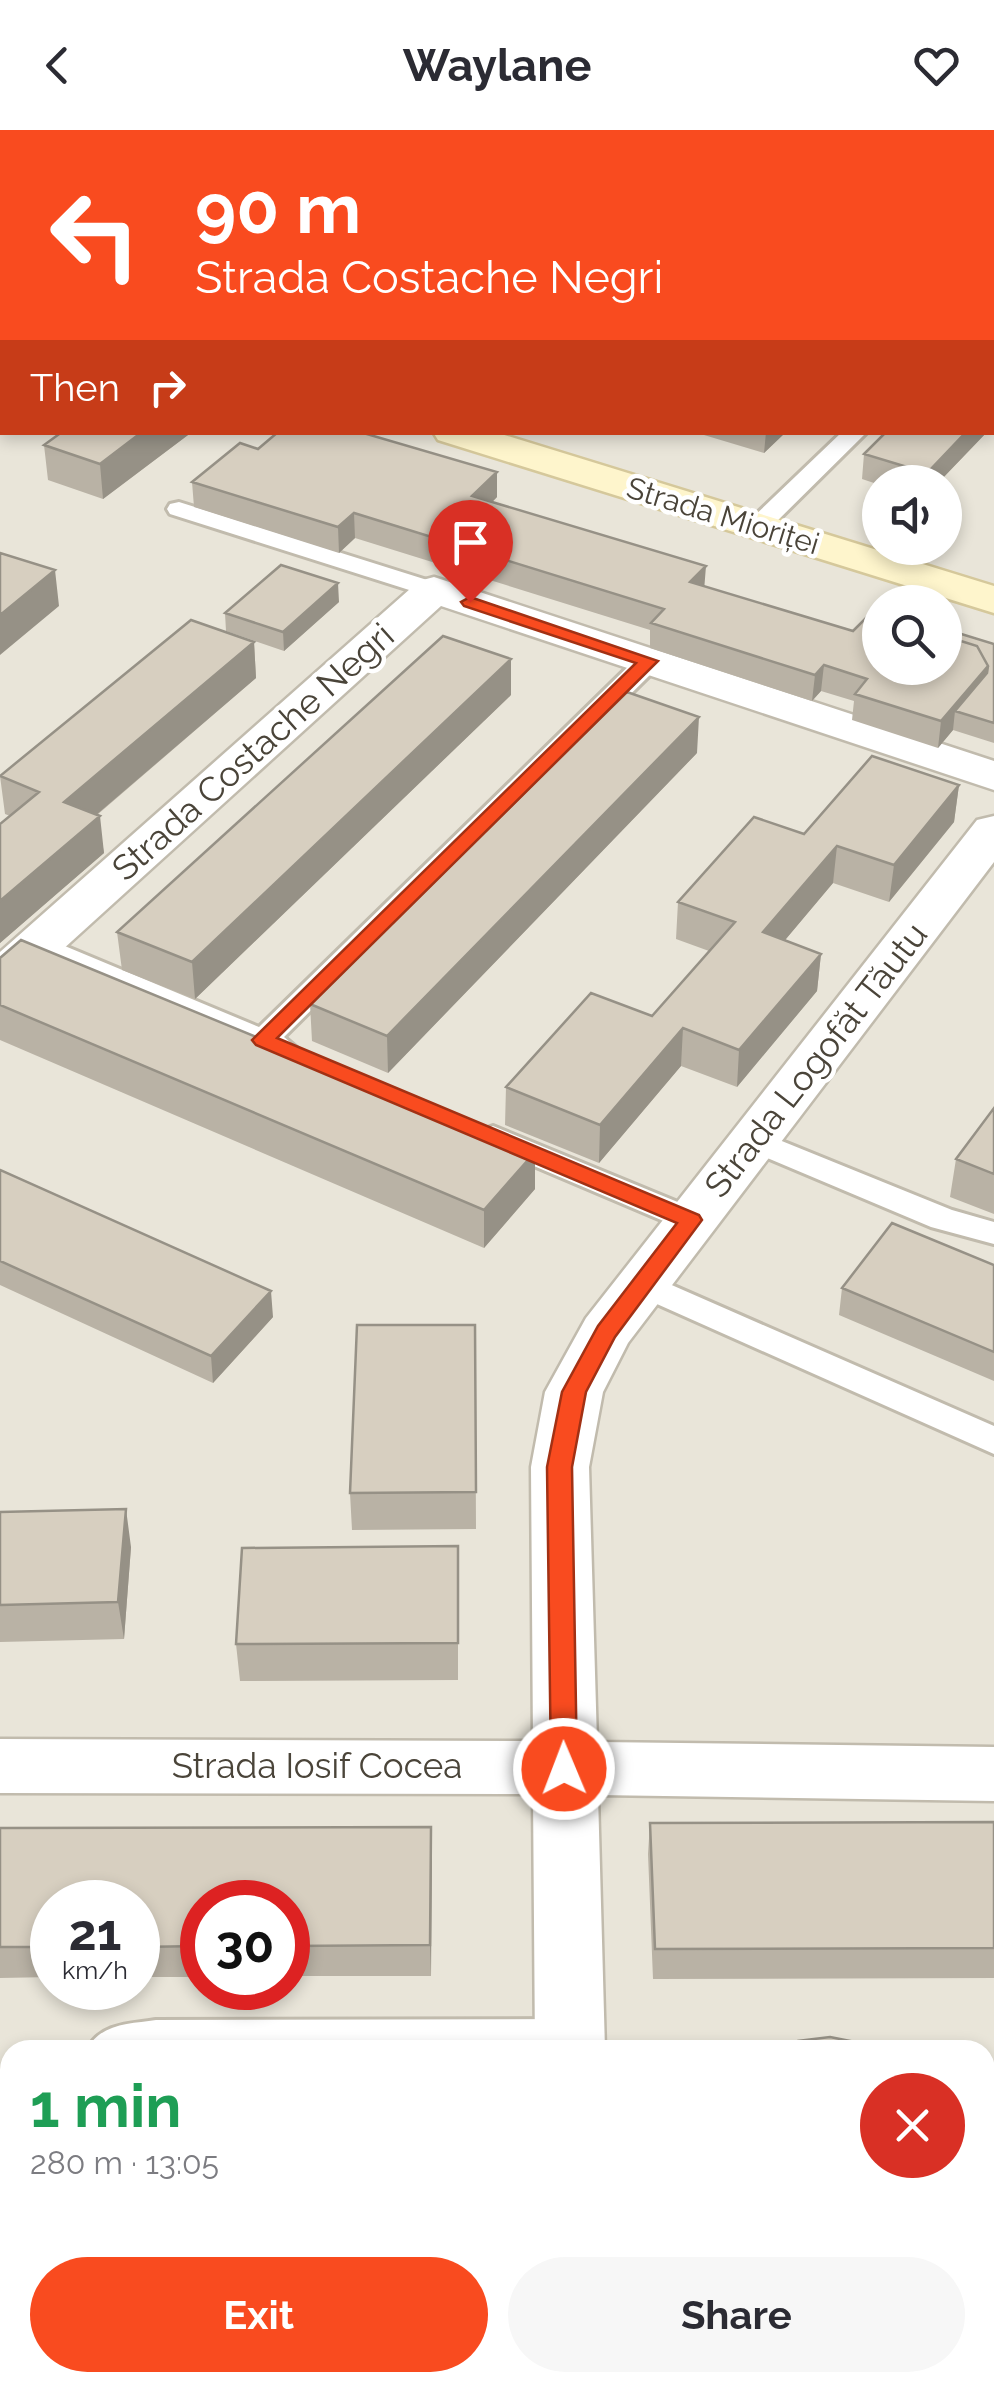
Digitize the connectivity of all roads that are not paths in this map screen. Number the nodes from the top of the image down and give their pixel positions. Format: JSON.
{"nodes":[{"id":1,"x":462,"y":435,"type":"edge"},
{"id":2,"x":853,"y":435,"type":"edge"},
{"id":3,"x":180,"y":509,"type":"dead end"},
{"id":4,"x":757,"y":527,"type":"junction"},
{"id":5,"x":434,"y":590,"type":"junction"},
{"id":6,"x":994,"y":600,"type":"edge"},
{"id":7,"x":649,"y":661,"type":"junction"},
{"id":8,"x":994,"y":776,"type":"edge"},
{"id":9,"x":994,"y":830,"type":"edge"},
{"id":10,"x":38,"y":944,"type":"junction"},
{"id":11,"x":0,"y":979,"type":"edge"},
{"id":12,"x":263,"y":1040,"type":"junction"},
{"id":13,"x":314,"y":1061,"type":"edge"},
{"id":14,"x":468,"y":1126,"type":"edge"},
{"id":15,"x":752,"y":1140,"type":"junction"},
{"id":16,"x":691,"y":1220,"type":"junction"},
{"id":17,"x":994,"y":1233,"type":"edge"},
{"id":18,"x":642,"y":1284,"type":"junction"},
{"id":19,"x":994,"y":1441,"type":"edge"},
{"id":20,"x":0,"y":1766,"type":"edge"},
{"id":21,"x":564,"y":1769,"type":"junction"},
{"id":22,"x":994,"y":1774,"type":"edge"},
{"id":23,"x":143,"y":2040,"type":"edge"},
{"id":24,"x":294,"y":2040,"type":"edge"},
{"id":25,"x":570,"y":2040,"type":"edge"}],
"edges":[{"from":1,"to":4,"type":"main road","name":"Strada Mioriței"},
{"from":2,"to":4,"type":"lane"},
{"from":3,"to":5,"type":"lane"},
{"from":4,"to":6,"type":"main road","name":"Strada Mioriței"},
{"from":5,"to":7,"type":"street"},
{"from":5,"to":10,"type":"street","name":"Strada Costache Negri"},
{"from":7,"to":8,"type":"street"},
{"from":7,"to":12,"type":"lane"},
{"from":9,"to":15,"type":"street","name":"Strada Logofăt Tăutu"},
{"from":10,"to":11,"type":"street","name":"Strada Costache Negri"},
{"from":10,"to":12,"type":"lane"},
{"from":12,"to":13,"type":"lane"},
{"from":14,"to":16,"type":"lane"},
{"from":15,"to":16,"type":"street","name":"Strada Logofăt Tăutu"},
{"from":15,"to":17,"type":"lane"},
{"from":16,"to":18,"type":"street","name":"Strada Logofăt Tăutu"},
{"from":18,"to":19,"type":"lane"},
{"from":18,"to":21,"type":"street","name":"Strada Logofăt Tăutu"},
{"from":20,"to":21,"type":"street","name":"Strada Iosif Cocea"},
{"from":21,"to":22,"type":"street","name":"Strada Iosif Cocea"},
{"from":21,"to":25,"type":"street","name":"Strada Logofăt Tăutu"},
{"from":23,"to":24,"type":"lane"}]}
